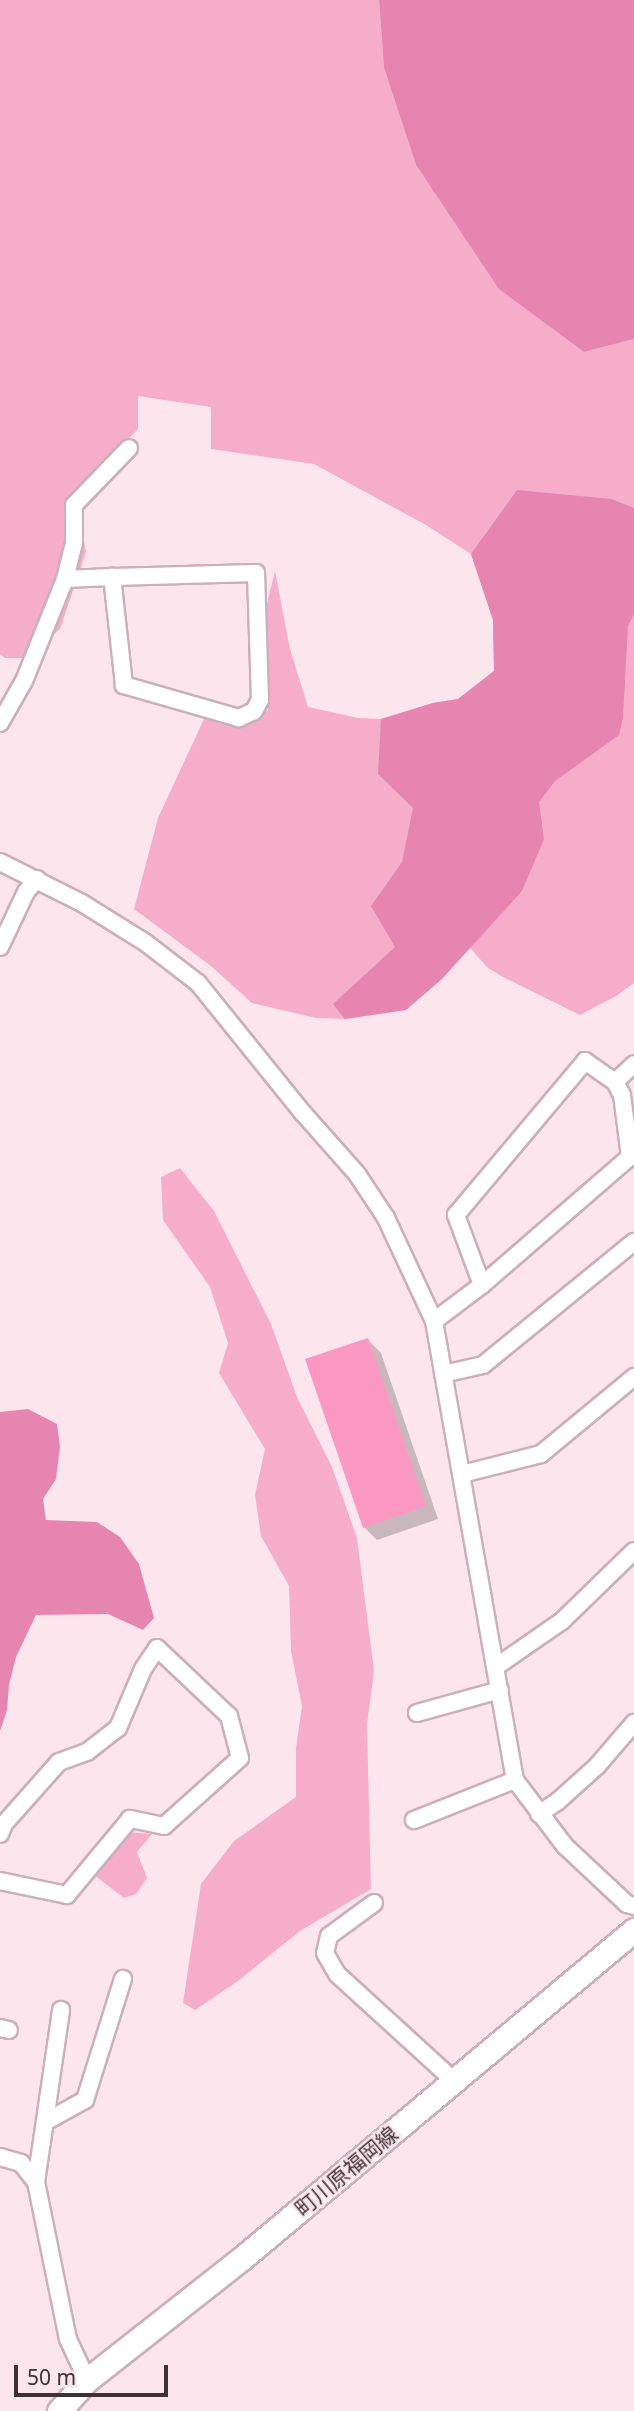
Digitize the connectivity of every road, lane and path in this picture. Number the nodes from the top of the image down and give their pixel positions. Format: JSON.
{"nodes":[{"id":1,"x":129,"y":448,"type":"dead end"},
{"id":2,"x":112,"y":577,"type":"junction"},
{"id":3,"x":65,"y":579,"type":"junction"},
{"id":4,"x":0,"y":723,"type":"edge"},
{"id":5,"x":0,"y":862,"type":"edge"},
{"id":6,"x":37,"y":879,"type":"junction"},
{"id":7,"x":0,"y":947,"type":"edge"},
{"id":8,"x":634,"y":1064,"type":"edge"},
{"id":9,"x":615,"y":1082,"type":"junction"},
{"id":10,"x":632,"y":1157,"type":"edge"},
{"id":11,"x":634,"y":1242,"type":"edge"},
{"id":12,"x":482,"y":1285,"type":"junction"},
{"id":13,"x":435,"y":1321,"type":"junction"},
{"id":14,"x":443,"y":1374,"type":"junction"},
{"id":15,"x":634,"y":1377,"type":"edge"},
{"id":16,"x":462,"y":1474,"type":"junction"},
{"id":17,"x":634,"y":1551,"type":"edge"},
{"id":18,"x":496,"y":1666,"type":"junction"},
{"id":19,"x":500,"y":1690,"type":"junction"},
{"id":20,"x":417,"y":1713,"type":"dead end"},
{"id":21,"x":634,"y":1723,"type":"edge"},
{"id":22,"x":515,"y":1780,"type":"junction"},
{"id":23,"x":539,"y":1814,"type":"junction"},
{"id":24,"x":414,"y":1820,"type":"dead end"},
{"id":25,"x":0,"y":1834,"type":"edge"},
{"id":26,"x":0,"y":1881,"type":"edge"},
{"id":27,"x":374,"y":1903,"type":"dead end"},
{"id":28,"x":634,"y":1906,"type":"edge"},
{"id":29,"x":634,"y":1930,"type":"edge"},
{"id":30,"x":122,"y":1979,"type":"dead end"},
{"id":31,"x":61,"y":2010,"type":"dead end"},
{"id":32,"x":454,"y":2081,"type":"junction"},
{"id":33,"x":45,"y":2122,"type":"junction"},
{"id":34,"x":0,"y":2157,"type":"edge"},
{"id":35,"x":36,"y":2182,"type":"junction"},
{"id":36,"x":87,"y":2380,"type":"junction"},
{"id":37,"x":59,"y":2411,"type":"edge"}],
"edges":[{"from":1,"to":3,"type":"street"},
{"from":2,"to":2,"type":"street"},
{"from":2,"to":3,"type":"street"},
{"from":3,"to":4,"type":"street"},
{"from":5,"to":6,"type":"street"},
{"from":6,"to":7,"type":"street"},
{"from":6,"to":13,"type":"street"},
{"from":8,"to":9,"type":"street"},
{"from":9,"to":10,"type":"street"},
{"from":9,"to":12,"type":"street"},
{"from":10,"to":12,"type":"street"},
{"from":11,"to":14,"type":"street"},
{"from":12,"to":13,"type":"street"},
{"from":13,"to":14,"type":"street"},
{"from":14,"to":16,"type":"street"},
{"from":15,"to":16,"type":"street"},
{"from":16,"to":18,"type":"street"},
{"from":17,"to":18,"type":"street"},
{"from":18,"to":19,"type":"street"},
{"from":19,"to":20,"type":"street"},
{"from":19,"to":22,"type":"street"},
{"from":21,"to":23,"type":"street"},
{"from":22,"to":23,"type":"street"},
{"from":22,"to":24,"type":"street"},
{"from":23,"to":28,"type":"street"},
{"from":25,"to":26,"type":"street"},
{"from":27,"to":32,"type":"street"},
{"from":29,"to":32,"type":"main road","name":"町川原福岡線"},
{"from":30,"to":33,"type":"street"},
{"from":31,"to":33,"type":"street"},
{"from":32,"to":36,"type":"main road","name":"町川原福岡線"},
{"from":33,"to":35,"type":"street"},
{"from":34,"to":35,"type":"street"},
{"from":35,"to":36,"type":"street"},
{"from":36,"to":37,"type":"main road","name":"町川原福岡線"}]}
